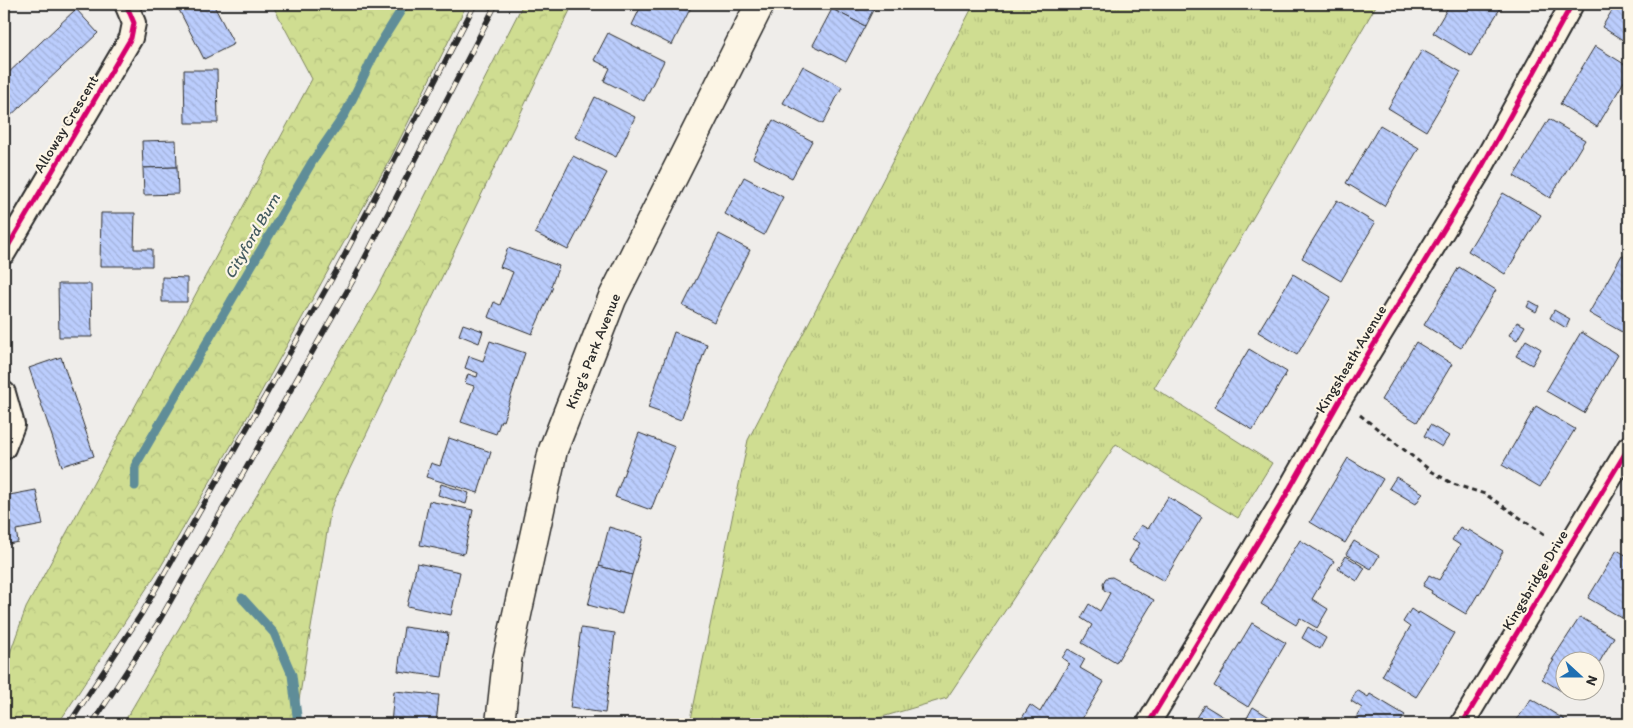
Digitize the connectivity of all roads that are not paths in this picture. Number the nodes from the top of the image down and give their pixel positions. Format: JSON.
{"nodes":[{"id":1,"x":126,"y":4,"type":"edge"},
{"id":2,"x":760,"y":4,"type":"edge"},
{"id":3,"x":1572,"y":4,"type":"edge"},
{"id":4,"x":4,"y":253,"type":"edge"},
{"id":5,"x":4,"y":392,"type":"edge"},
{"id":6,"x":1629,"y":447,"type":"edge"},
{"id":7,"x":4,"y":448,"type":"edge"},
{"id":8,"x":500,"y":724,"type":"edge"},
{"id":9,"x":1148,"y":724,"type":"edge"},
{"id":10,"x":1462,"y":724,"type":"edge"}],
"edges":[{"from":1,"to":4,"type":"street","name":"Alloway Crescent"},
{"from":2,"to":8,"type":"main road","name":"King's Park Avenue"},
{"from":3,"to":9,"type":"street","name":"Kingsheath Avenue"},
{"from":5,"to":7,"type":"street"},
{"from":6,"to":10,"type":"street","name":"Kingsbridge Drive"}]}
